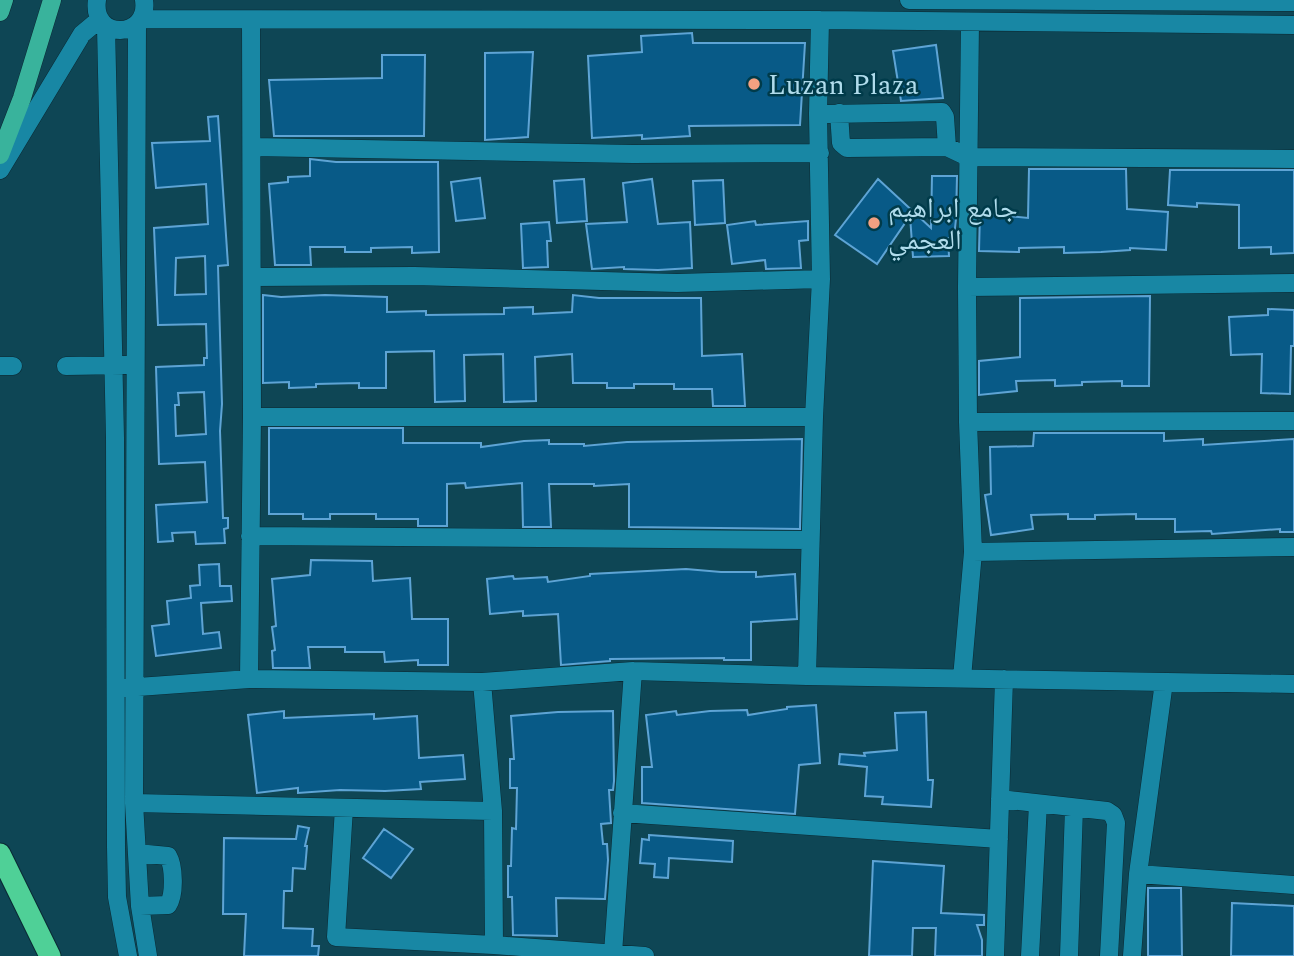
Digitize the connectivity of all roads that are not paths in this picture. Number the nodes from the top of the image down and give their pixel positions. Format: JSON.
{"nodes":[{"id":1,"x":52,"y":0,"type":"edge"},
{"id":2,"x":97,"y":0,"type":"edge"},
{"id":3,"x":144,"y":0,"type":"edge"},
{"id":4,"x":909,"y":0,"type":"edge"},
{"id":5,"x":1,"y":1,"type":"edge"},
{"id":6,"x":1294,"y":2,"type":"edge"},
{"id":7,"x":0,"y":12,"type":"edge"},
{"id":8,"x":251,"y":20,"type":"junction"},
{"id":9,"x":820,"y":20,"type":"junction"},
{"id":10,"x":139,"y":21,"type":"junction"},
{"id":11,"x":103,"y":22,"type":"junction"},
{"id":12,"x":970,"y":22,"type":"junction"},
{"id":13,"x":1294,"y":25,"type":"edge"},
{"id":14,"x":839,"y":113,"type":"junction"},
{"id":15,"x":818,"y":114,"type":"junction"},
{"id":16,"x":108,"y":140,"type":"junction"},
{"id":17,"x":253,"y":147,"type":"junction"},
{"id":18,"x":947,"y":147,"type":"junction"},
{"id":19,"x":820,"y":153,"type":"junction"},
{"id":20,"x":0,"y":155,"type":"edge"},
{"id":21,"x":968,"y":158,"type":"junction"},
{"id":22,"x":1294,"y":159,"type":"edge"},
{"id":23,"x":109,"y":163,"type":"junction"},
{"id":24,"x":0,"y":170,"type":"edge"},
{"id":25,"x":252,"y":277,"type":"junction"},
{"id":26,"x":821,"y":279,"type":"junction"},
{"id":27,"x":1294,"y":283,"type":"edge"},
{"id":28,"x":967,"y":287,"type":"junction"},
{"id":29,"x":113,"y":365,"type":"junction"},
{"id":30,"x":136,"y":365,"type":"junction"},
{"id":31,"x":66,"y":366,"type":"dead end"},
{"id":32,"x":252,"y":417,"type":"junction"},
{"id":33,"x":814,"y":417,"type":"junction"},
{"id":34,"x":1294,"y":421,"type":"edge"},
{"id":35,"x":968,"y":422,"type":"junction"},
{"id":36,"x":250,"y":536,"type":"junction"},
{"id":37,"x":810,"y":540,"type":"junction"},
{"id":38,"x":1294,"y":547,"type":"edge"},
{"id":39,"x":973,"y":552,"type":"junction"},
{"id":40,"x":633,"y":671,"type":"junction"},
{"id":41,"x":807,"y":676,"type":"junction"},
{"id":42,"x":962,"y":678,"type":"junction"},
{"id":43,"x":1004,"y":679,"type":"junction"},
{"id":44,"x":249,"y":680,"type":"junction"},
{"id":45,"x":482,"y":682,"type":"junction"},
{"id":46,"x":1164,"y":682,"type":"junction"},
{"id":47,"x":1294,"y":684,"type":"edge"},
{"id":48,"x":125,"y":688,"type":"junction"},
{"id":49,"x":1000,"y":799,"type":"junction"},
{"id":50,"x":134,"y":803,"type":"junction"},
{"id":51,"x":1038,"y":804,"type":"junction"},
{"id":52,"x":344,"y":808,"type":"junction"},
{"id":53,"x":1074,"y":808,"type":"junction"},
{"id":54,"x":493,"y":811,"type":"junction"},
{"id":55,"x":622,"y":813,"type":"junction"},
{"id":56,"x":999,"y":839,"type":"junction"},
{"id":57,"x":137,"y":853,"type":"junction"},
{"id":58,"x":0,"y":854,"type":"edge"},
{"id":59,"x":1138,"y":874,"type":"junction"},
{"id":60,"x":1294,"y":885,"type":"edge"},
{"id":61,"x":140,"y":906,"type":"junction"},
{"id":62,"x":494,"y":944,"type":"junction"},
{"id":63,"x":613,"y":953,"type":"junction"},
{"id":64,"x":50,"y":956,"type":"edge"},
{"id":65,"x":128,"y":956,"type":"edge"},
{"id":66,"x":148,"y":956,"type":"edge"},
{"id":67,"x":645,"y":956,"type":"edge"},
{"id":68,"x":995,"y":956,"type":"edge"},
{"id":69,"x":1030,"y":956,"type":"edge"},
{"id":70,"x":1069,"y":956,"type":"edge"},
{"id":71,"x":1109,"y":956,"type":"edge"},
{"id":72,"x":1132,"y":956,"type":"edge"}],
"edges":[{"from":1,"to":20,"type":"main road"},
{"from":2,"to":11,"type":"street"},
{"from":3,"to":10,"type":"street"},
{"from":4,"to":6,"type":"street"},
{"from":5,"to":7,"type":"main road"},
{"from":8,"to":9,"type":"street"},
{"from":8,"to":10,"type":"street"},
{"from":8,"to":17,"type":"street"},
{"from":9,"to":12,"type":"street"},
{"from":9,"to":15,"type":"street"},
{"from":10,"to":11,"type":"street"},
{"from":10,"to":30,"type":"street"},
{"from":11,"to":16,"type":"street"},
{"from":11,"to":24,"type":"street"},
{"from":12,"to":13,"type":"street"},
{"from":12,"to":21,"type":"street"},
{"from":14,"to":15,"type":"street"},
{"from":14,"to":18,"type":"street"},
{"from":14,"to":18,"type":"street"},
{"from":15,"to":19,"type":"street"},
{"from":16,"to":23,"type":"street"},
{"from":16,"to":23,"type":"street"},
{"from":17,"to":19,"type":"street"},
{"from":17,"to":25,"type":"street"},
{"from":18,"to":21,"type":"street"},
{"from":19,"to":26,"type":"street"},
{"from":21,"to":22,"type":"street"},
{"from":21,"to":28,"type":"street"},
{"from":23,"to":29,"type":"street"},
{"from":25,"to":26,"type":"street"},
{"from":25,"to":32,"type":"street"},
{"from":26,"to":33,"type":"street"},
{"from":27,"to":28,"type":"street"},
{"from":28,"to":35,"type":"street"},
{"from":29,"to":30,"type":"street"},
{"from":29,"to":31,"type":"street"},
{"from":29,"to":48,"type":"street"},
{"from":30,"to":48,"type":"street"},
{"from":32,"to":33,"type":"street"},
{"from":32,"to":36,"type":"street"},
{"from":33,"to":37,"type":"street"},
{"from":34,"to":35,"type":"street"},
{"from":35,"to":39,"type":"street"},
{"from":36,"to":37,"type":"street"},
{"from":36,"to":44,"type":"street"},
{"from":37,"to":41,"type":"street"},
{"from":38,"to":39,"type":"street"},
{"from":39,"to":42,"type":"street"},
{"from":40,"to":41,"type":"street"},
{"from":40,"to":45,"type":"street"},
{"from":40,"to":55,"type":"street"},
{"from":41,"to":42,"type":"street"},
{"from":42,"to":43,"type":"street"},
{"from":43,"to":46,"type":"street"},
{"from":43,"to":49,"type":"street"},
{"from":44,"to":45,"type":"street"},
{"from":44,"to":48,"type":"street"},
{"from":45,"to":54,"type":"street"},
{"from":46,"to":47,"type":"street"},
{"from":46,"to":59,"type":"street"},
{"from":48,"to":50,"type":"street"},
{"from":48,"to":65,"type":"street"},
{"from":49,"to":51,"type":"street"},
{"from":49,"to":56,"type":"street"},
{"from":50,"to":52,"type":"street"},
{"from":50,"to":57,"type":"street"},
{"from":51,"to":53,"type":"street"},
{"from":51,"to":69,"type":"street"},
{"from":52,"to":54,"type":"street"},
{"from":52,"to":62,"type":"street"},
{"from":53,"to":70,"type":"street"},
{"from":53,"to":71,"type":"street"},
{"from":54,"to":62,"type":"street"},
{"from":55,"to":56,"type":"street"},
{"from":55,"to":63,"type":"street"},
{"from":56,"to":68,"type":"street"},
{"from":57,"to":61,"type":"street"},
{"from":57,"to":61,"type":"street"},
{"from":58,"to":64,"type":"highway"},
{"from":59,"to":60,"type":"street"},
{"from":59,"to":72,"type":"street"},
{"from":61,"to":66,"type":"street"},
{"from":62,"to":63,"type":"street"},
{"from":63,"to":67,"type":"street"}]}
